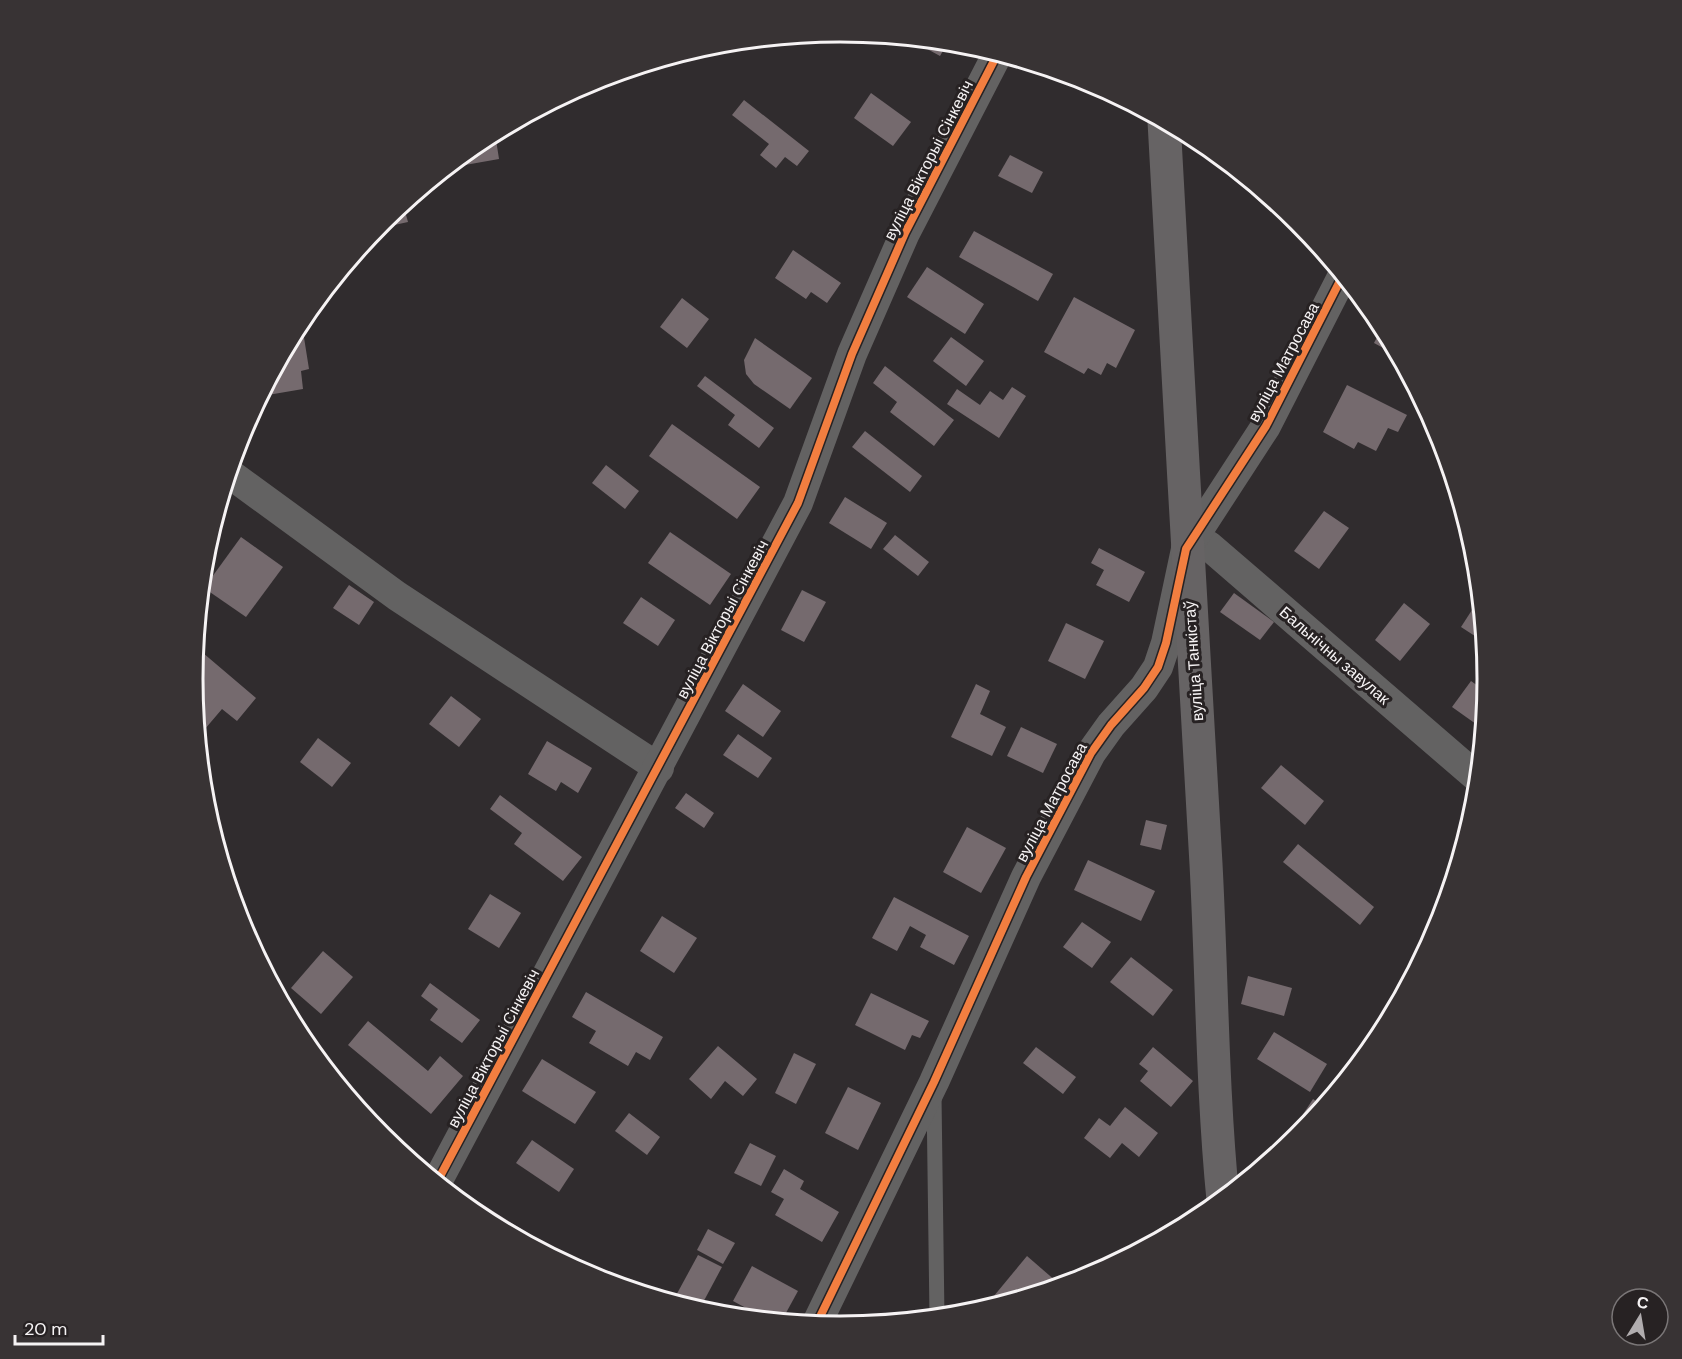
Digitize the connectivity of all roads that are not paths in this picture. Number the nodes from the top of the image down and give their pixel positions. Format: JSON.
{"nodes":[{"id":1,"x":994,"y":61,"type":"edge"},
{"id":2,"x":1164,"y":130,"type":"edge"},
{"id":3,"x":1339,"y":282,"type":"edge"},
{"id":4,"x":236,"y":478,"type":"edge"},
{"id":5,"x":1186,"y":549,"type":"junction"},
{"id":6,"x":659,"y":768,"type":"junction"},
{"id":7,"x":1471,"y":772,"type":"edge"},
{"id":8,"x":934,"y":1082,"type":"junction"},
{"id":9,"x":441,"y":1175,"type":"edge"},
{"id":10,"x":1222,"y":1190,"type":"edge"},
{"id":11,"x":937,"y":1310,"type":"edge"},
{"id":12,"x":820,"y":1317,"type":"edge"}],
"edges":[{"from":1,"to":6,"type":"street","name":"вуліца Вікторыі Сінкевіч"},
{"from":2,"to":5,"type":"street","name":"вуліца Танкістаў"},
{"from":3,"to":5,"type":"street","name":"вуліца Матросава"},
{"from":4,"to":6,"type":"street"},
{"from":5,"to":7,"type":"street","name":"Бальнічны завулак"},
{"from":5,"to":8,"type":"street","name":"вуліца Матросава"},
{"from":5,"to":10,"type":"street","name":"вуліца Танкістаў"},
{"from":6,"to":9,"type":"street","name":"вуліца Вікторыі Сінкевіч"},
{"from":8,"to":11,"type":"lane"},
{"from":8,"to":12,"type":"street","name":"вуліца Матросава"}]}
